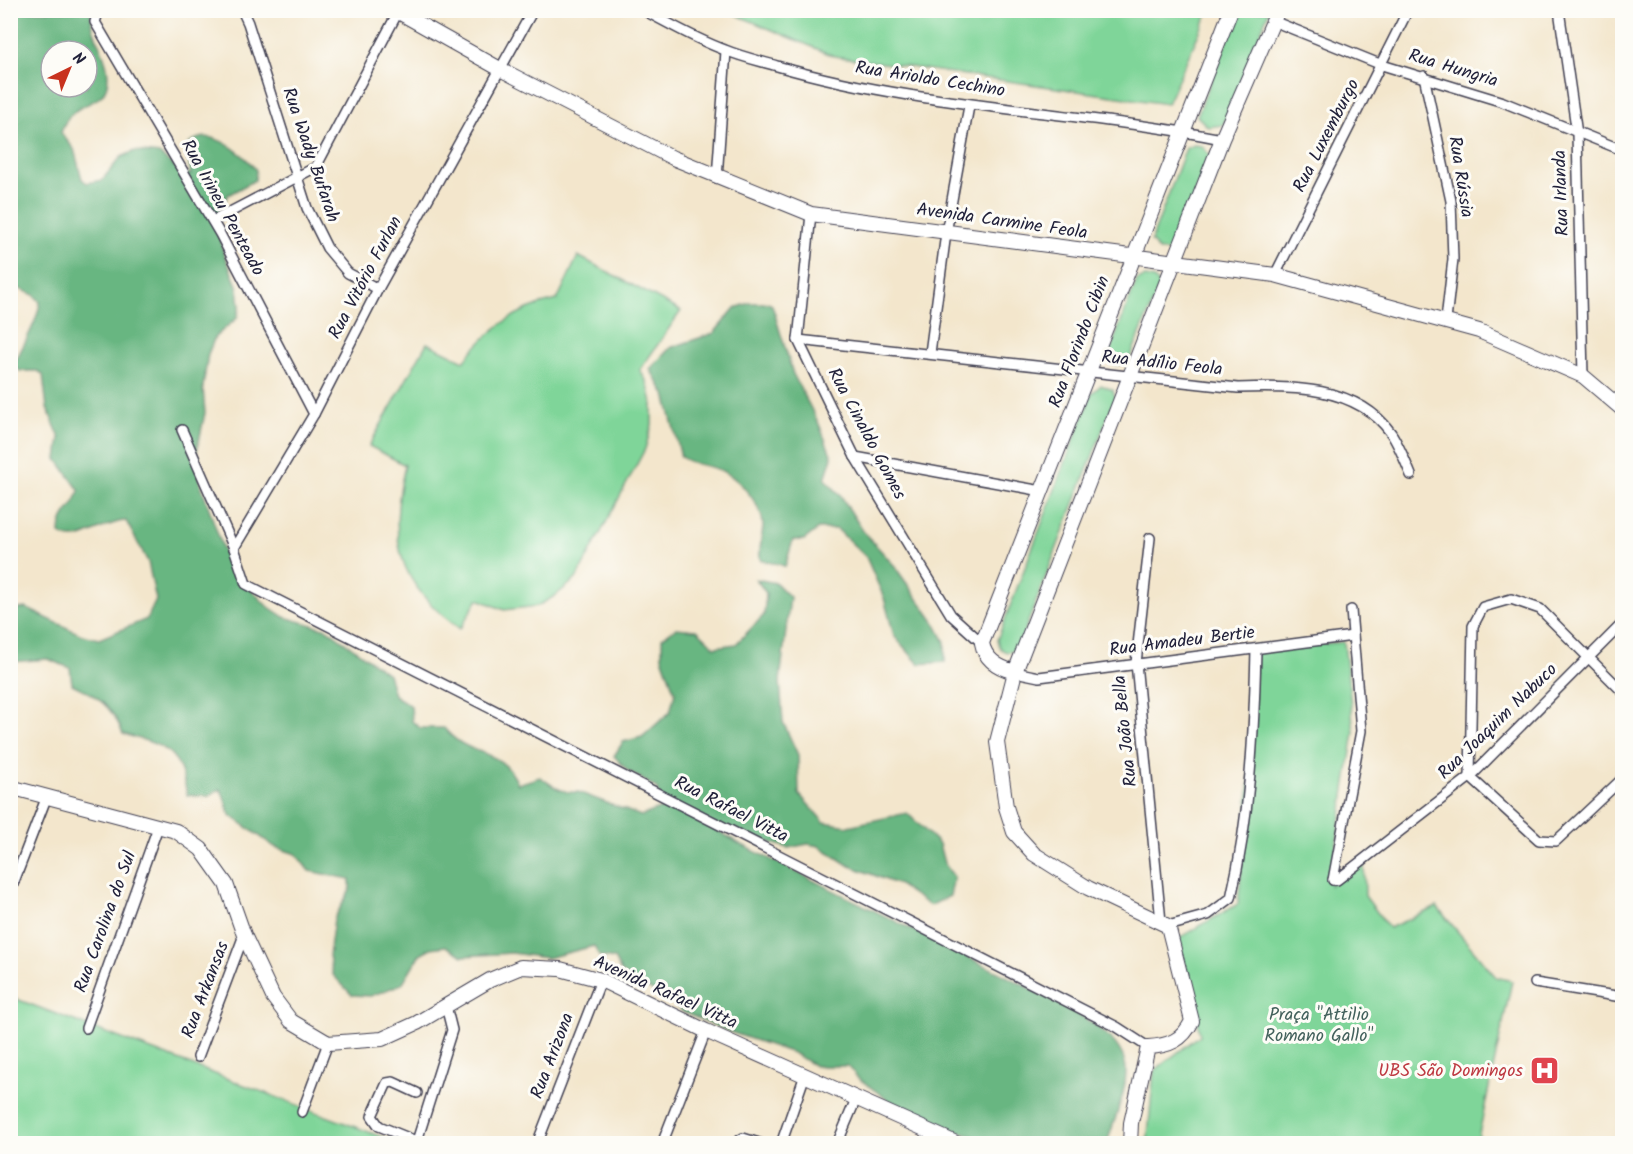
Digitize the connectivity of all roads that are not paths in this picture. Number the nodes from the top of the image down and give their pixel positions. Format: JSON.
{"nodes":[{"id":1,"x":99,"y":10,"type":"edge"},
{"id":2,"x":242,"y":10,"type":"edge"},
{"id":3,"x":534,"y":10,"type":"edge"},
{"id":4,"x":643,"y":10,"type":"edge"},
{"id":5,"x":1231,"y":10,"type":"edge"},
{"id":6,"x":1408,"y":10,"type":"edge"},
{"id":7,"x":1559,"y":10,"type":"edge"},
{"id":8,"x":397,"y":11,"type":"edge"},
{"id":9,"x":1275,"y":16,"type":"edge"},
{"id":10,"x":726,"y":51,"type":"junction"},
{"id":11,"x":1382,"y":65,"type":"junction"},
{"id":12,"x":500,"y":69,"type":"junction"},
{"id":13,"x":1424,"y":76,"type":"junction"},
{"id":14,"x":969,"y":106,"type":"junction"},
{"id":15,"x":1181,"y":131,"type":"junction"},
{"id":16,"x":1576,"y":134,"type":"junction"},
{"id":17,"x":1222,"y":139,"type":"junction"},
{"id":18,"x":1623,"y":150,"type":"edge"},
{"id":19,"x":296,"y":176,"type":"junction"},
{"id":20,"x":717,"y":178,"type":"junction"},
{"id":21,"x":811,"y":214,"type":"junction"},
{"id":22,"x":213,"y":221,"type":"junction"},
{"id":23,"x":946,"y":232,"type":"junction"},
{"id":24,"x":1132,"y":258,"type":"junction"},
{"id":25,"x":1176,"y":264,"type":"junction"},
{"id":26,"x":1275,"y":275,"type":"junction"},
{"id":27,"x":378,"y":289,"type":"junction"},
{"id":28,"x":1446,"y":320,"type":"junction"},
{"id":29,"x":798,"y":340,"type":"junction"},
{"id":30,"x":930,"y":353,"type":"junction"},
{"id":31,"x":1089,"y":372,"type":"junction"},
{"id":32,"x":1583,"y":376,"type":"junction"},
{"id":33,"x":1131,"y":377,"type":"junction"},
{"id":34,"x":1623,"y":409,"type":"edge"},
{"id":35,"x":314,"y":414,"type":"junction"},
{"id":36,"x":182,"y":430,"type":"dead end"},
{"id":37,"x":855,"y":457,"type":"junction"},
{"id":38,"x":1411,"y":475,"type":"dead end"},
{"id":39,"x":1042,"y":491,"type":"junction"},
{"id":40,"x":1150,"y":538,"type":"dead end"},
{"id":41,"x":234,"y":549,"type":"junction"},
{"id":42,"x":1352,"y":610,"type":"dead end"},
{"id":43,"x":1623,"y":624,"type":"edge"},
{"id":44,"x":1353,"y":636,"type":"junction"},
{"id":45,"x":982,"y":644,"type":"junction"},
{"id":46,"x":1256,"y":650,"type":"junction"},
{"id":47,"x":1587,"y":658,"type":"junction"},
{"id":48,"x":1136,"y":663,"type":"junction"},
{"id":49,"x":1015,"y":672,"type":"junction"},
{"id":50,"x":1623,"y":691,"type":"edge"},
{"id":51,"x":1470,"y":777,"type":"junction"},
{"id":52,"x":1623,"y":780,"type":"edge"},
{"id":53,"x":10,"y":787,"type":"edge"},
{"id":54,"x":47,"y":796,"type":"junction"},
{"id":55,"x":158,"y":827,"type":"junction"},
{"id":56,"x":10,"y":892,"type":"edge"},
{"id":57,"x":1164,"y":924,"type":"junction"},
{"id":58,"x":244,"y":935,"type":"junction"},
{"id":59,"x":601,"y":980,"type":"junction"},
{"id":60,"x":1535,"y":983,"type":"dead end"},
{"id":61,"x":1623,"y":997,"type":"edge"},
{"id":62,"x":446,"y":1006,"type":"junction"},
{"id":63,"x":86,"y":1028,"type":"dead end"},
{"id":64,"x":706,"y":1031,"type":"junction"},
{"id":65,"x":328,"y":1043,"type":"junction"},
{"id":66,"x":1148,"y":1047,"type":"junction"},
{"id":67,"x":198,"y":1057,"type":"dead end"},
{"id":68,"x":806,"y":1075,"type":"junction"},
{"id":69,"x":417,"y":1093,"type":"dead end"},
{"id":70,"x":856,"y":1099,"type":"junction"},
{"id":71,"x":302,"y":1112,"type":"dead end"},
{"id":72,"x":416,"y":1142,"type":"edge"},
{"id":73,"x":1128,"y":1142,"type":"edge"},
{"id":74,"x":537,"y":1143,"type":"edge"},
{"id":75,"x":662,"y":1143,"type":"edge"},
{"id":76,"x":734,"y":1143,"type":"edge"},
{"id":77,"x":762,"y":1143,"type":"edge"},
{"id":78,"x":781,"y":1143,"type":"edge"},
{"id":79,"x":837,"y":1143,"type":"edge"},
{"id":80,"x":958,"y":1143,"type":"edge"}],
"edges":[{"from":1,"to":22,"type":"street","name":"Rua Irineu Penteado"},
{"from":2,"to":19,"type":"street","name":"Rua Wady Bufarah"},
{"from":3,"to":12,"type":"street","name":"Rua Vitório Furlan"},
{"from":4,"to":10,"type":"street","name":"Rua Arioldo Cechino"},
{"from":5,"to":15,"type":"main road","name":"Rua Florindo Cibin"},
{"from":6,"to":11,"type":"street","name":"Rua Luxemburgo"},
{"from":7,"to":16,"type":"street","name":"Rua Irlanda"},
{"from":8,"to":12,"type":"main road","name":"Avenida Carmine Feola"},
{"from":8,"to":19,"type":"street"},
{"from":9,"to":11,"type":"street","name":"Rua Hungria"},
{"from":9,"to":17,"type":"main road"},
{"from":10,"to":14,"type":"street","name":"Rua Arioldo Cechino"},
{"from":10,"to":20,"type":"street"},
{"from":11,"to":13,"type":"street","name":"Rua Hungria"},
{"from":11,"to":26,"type":"street","name":"Rua Luxemburgo"},
{"from":12,"to":20,"type":"main road","name":"Avenida Carmine Feola"},
{"from":12,"to":27,"type":"street","name":"Rua Vitório Furlan"},
{"from":13,"to":16,"type":"street","name":"Rua Hungria"},
{"from":13,"to":28,"type":"street","name":"Rua Rússia"},
{"from":14,"to":15,"type":"street","name":"Rua Arioldo Cechino"},
{"from":14,"to":23,"type":"street"},
{"from":15,"to":17,"type":"street","name":"Rua Arioldo Cechino"},
{"from":15,"to":24,"type":"main road","name":"Rua Florindo Cibin"},
{"from":16,"to":18,"type":"street","name":"Rua Hungria"},
{"from":16,"to":32,"type":"street","name":"Rua Irlanda"},
{"from":17,"to":25,"type":"main road"},
{"from":19,"to":22,"type":"street"},
{"from":19,"to":27,"type":"street","name":"Rua Wady Bufarah"},
{"from":20,"to":21,"type":"main road","name":"Avenida Carmine Feola"},
{"from":21,"to":23,"type":"main road","name":"Avenida Carmine Feola"},
{"from":21,"to":29,"type":"street"},
{"from":22,"to":35,"type":"street","name":"Rua Irineu Penteado"},
{"from":23,"to":24,"type":"main road","name":"Avenida Carmine Feola"},
{"from":23,"to":30,"type":"street"},
{"from":24,"to":25,"type":"main road","name":"Avenida Carmine Feola"},
{"from":24,"to":31,"type":"main road","name":"Rua Florindo Cibin"},
{"from":25,"to":26,"type":"main road","name":"Avenida Carmine Feola"},
{"from":25,"to":33,"type":"main road"},
{"from":26,"to":28,"type":"main road","name":"Avenida Carmine Feola"},
{"from":27,"to":35,"type":"street","name":"Rua Vitório Furlan"},
{"from":28,"to":32,"type":"main road","name":"Avenida Carmine Feola"},
{"from":29,"to":30,"type":"street","name":"Rua Adílio Feola"},
{"from":29,"to":37,"type":"street","name":"Rua Cinaldo Gomes"},
{"from":30,"to":31,"type":"street","name":"Rua Adílio Feola"},
{"from":31,"to":33,"type":"street","name":"Rua Adílio Feola"},
{"from":31,"to":39,"type":"main road","name":"Rua Florindo Cibin"},
{"from":32,"to":34,"type":"main road","name":"Avenida Carmine Feola"},
{"from":33,"to":38,"type":"street","name":"Rua Adílio Feola"},
{"from":33,"to":49,"type":"main road"},
{"from":35,"to":41,"type":"street","name":"Rua Vitório Furlan"},
{"from":36,"to":41,"type":"street"},
{"from":37,"to":39,"type":"street"},
{"from":37,"to":45,"type":"street","name":"Rua Cinaldo Gomes"},
{"from":39,"to":45,"type":"main road","name":"Rua Florindo Cibin"},
{"from":40,"to":48,"type":"street","name":"Rua João Bella"},
{"from":41,"to":66,"type":"street","name":"Rua Rafael Vitta"},
{"from":42,"to":44,"type":"street"},
{"from":43,"to":47,"type":"street","name":"Rua Joaquim Nabuco"},
{"from":44,"to":46,"type":"street","name":"Rua Amadeu Bertie"},
{"from":44,"to":51,"type":"street","name":"Rua Joaquim Nabuco"},
{"from":45,"to":49,"type":"main road"},
{"from":46,"to":48,"type":"street","name":"Rua Amadeu Bertie"},
{"from":46,"to":57,"type":"street"},
{"from":47,"to":50,"type":"street"},
{"from":47,"to":51,"type":"street","name":"Rua Joaquim Nabuco"},
{"from":47,"to":51,"type":"street"},
{"from":48,"to":49,"type":"street","name":"Rua Amadeu Bertie"},
{"from":48,"to":57,"type":"street","name":"Rua João Bella"},
{"from":49,"to":57,"type":"main road"},
{"from":51,"to":52,"type":"street"},
{"from":53,"to":54,"type":"main road"},
{"from":54,"to":55,"type":"main road"},
{"from":54,"to":56,"type":"street"},
{"from":55,"to":58,"type":"main road"},
{"from":55,"to":63,"type":"street","name":"Rua Carolina do Sul"},
{"from":57,"to":66,"type":"main road"},
{"from":58,"to":65,"type":"main road"},
{"from":58,"to":67,"type":"street","name":"Rua Arkansas"},
{"from":59,"to":62,"type":"main road","name":"Avenida Rafael Vitta"},
{"from":59,"to":64,"type":"main road","name":"Avenida Rafael Vitta"},
{"from":59,"to":74,"type":"street","name":"Rua Arizona"},
{"from":60,"to":61,"type":"street"},
{"from":62,"to":65,"type":"main road","name":"Avenida Rafael Vitta"},
{"from":62,"to":72,"type":"street"},
{"from":64,"to":68,"type":"main road","name":"Avenida Rafael Vitta"},
{"from":64,"to":75,"type":"street"},
{"from":65,"to":71,"type":"street"},
{"from":66,"to":73,"type":"main road"},
{"from":68,"to":70,"type":"main road","name":"Avenida Rafael Vitta"},
{"from":68,"to":78,"type":"street"},
{"from":69,"to":72,"type":"street"},
{"from":70,"to":79,"type":"street"},
{"from":70,"to":80,"type":"main road","name":"Avenida Rafael Vitta"},
{"from":76,"to":77,"type":"street"}]}
